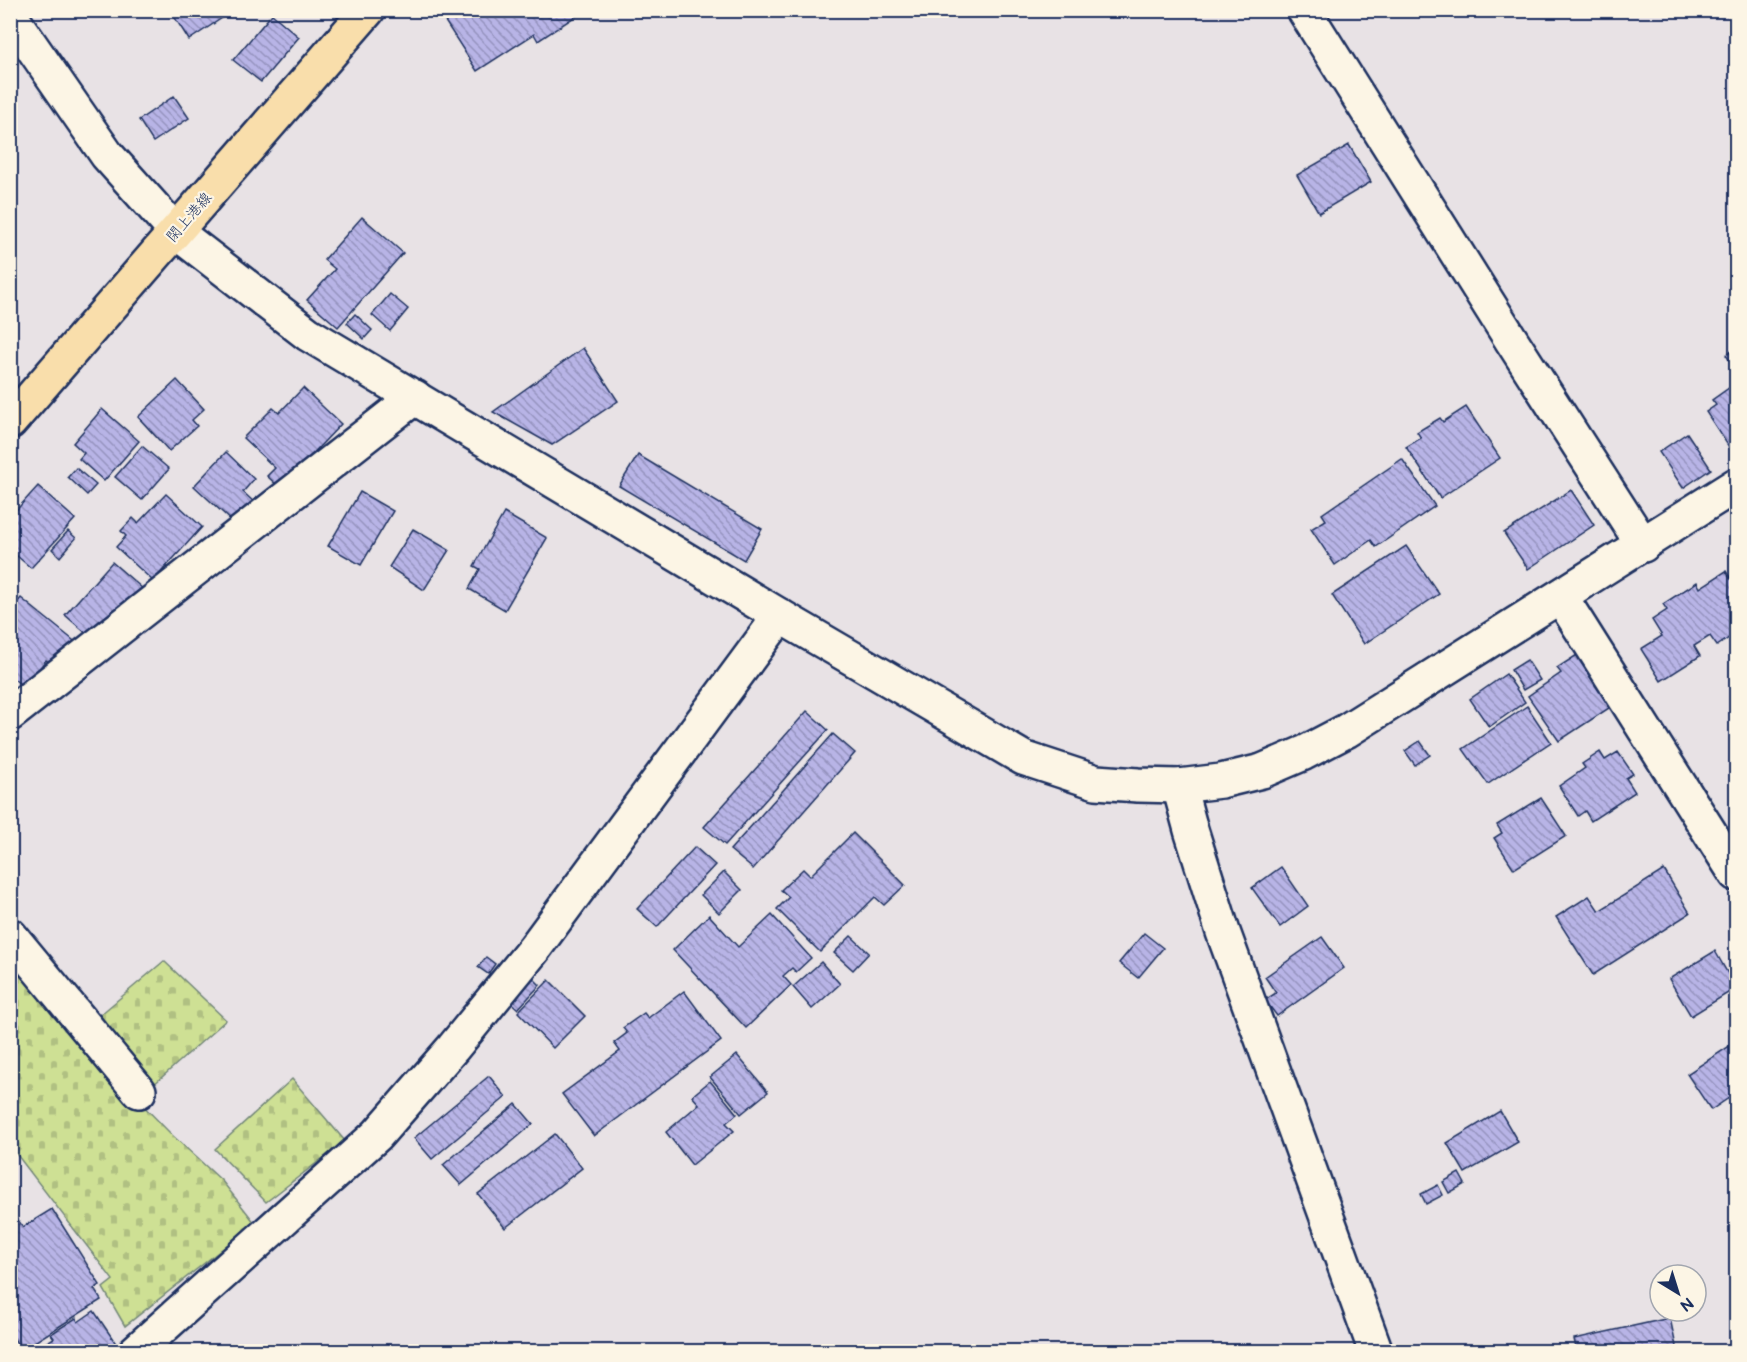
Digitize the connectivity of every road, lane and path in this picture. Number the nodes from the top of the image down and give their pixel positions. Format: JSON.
{"nodes":[{"id":1,"x":368,"y":10,"type":"edge"},
{"id":2,"x":1304,"y":10,"type":"edge"},
{"id":3,"x":10,"y":15,"type":"edge"},
{"id":4,"x":176,"y":232,"type":"junction"},
{"id":5,"x":415,"y":397,"type":"junction"},
{"id":6,"x":10,"y":422,"type":"edge"},
{"id":7,"x":1737,"y":485,"type":"edge"},
{"id":8,"x":1643,"y":545,"type":"junction"},
{"id":9,"x":1561,"y":597,"type":"junction"},
{"id":10,"x":780,"y":616,"type":"junction"},
{"id":11,"x":10,"y":714,"type":"edge"},
{"id":12,"x":1179,"y":786,"type":"junction"},
{"id":13,"x":1737,"y":874,"type":"edge"},
{"id":14,"x":10,"y":935,"type":"edge"},
{"id":15,"x":139,"y":1091,"type":"dead end"},
{"id":16,"x":135,"y":1352,"type":"edge"},
{"id":17,"x":1376,"y":1352,"type":"edge"}],
"edges":[{"from":1,"to":4,"type":"main road","name":"閖上港線"},
{"from":2,"to":8,"type":"street"},
{"from":3,"to":4,"type":"street"},
{"from":4,"to":5,"type":"street"},
{"from":4,"to":6,"type":"main road","name":"閖上港線"},
{"from":5,"to":10,"type":"street"},
{"from":5,"to":11,"type":"street"},
{"from":7,"to":8,"type":"street"},
{"from":8,"to":9,"type":"street"},
{"from":9,"to":12,"type":"street"},
{"from":9,"to":13,"type":"street"},
{"from":10,"to":12,"type":"street"},
{"from":10,"to":16,"type":"street"},
{"from":12,"to":17,"type":"street"},
{"from":14,"to":15,"type":"street"}]}
